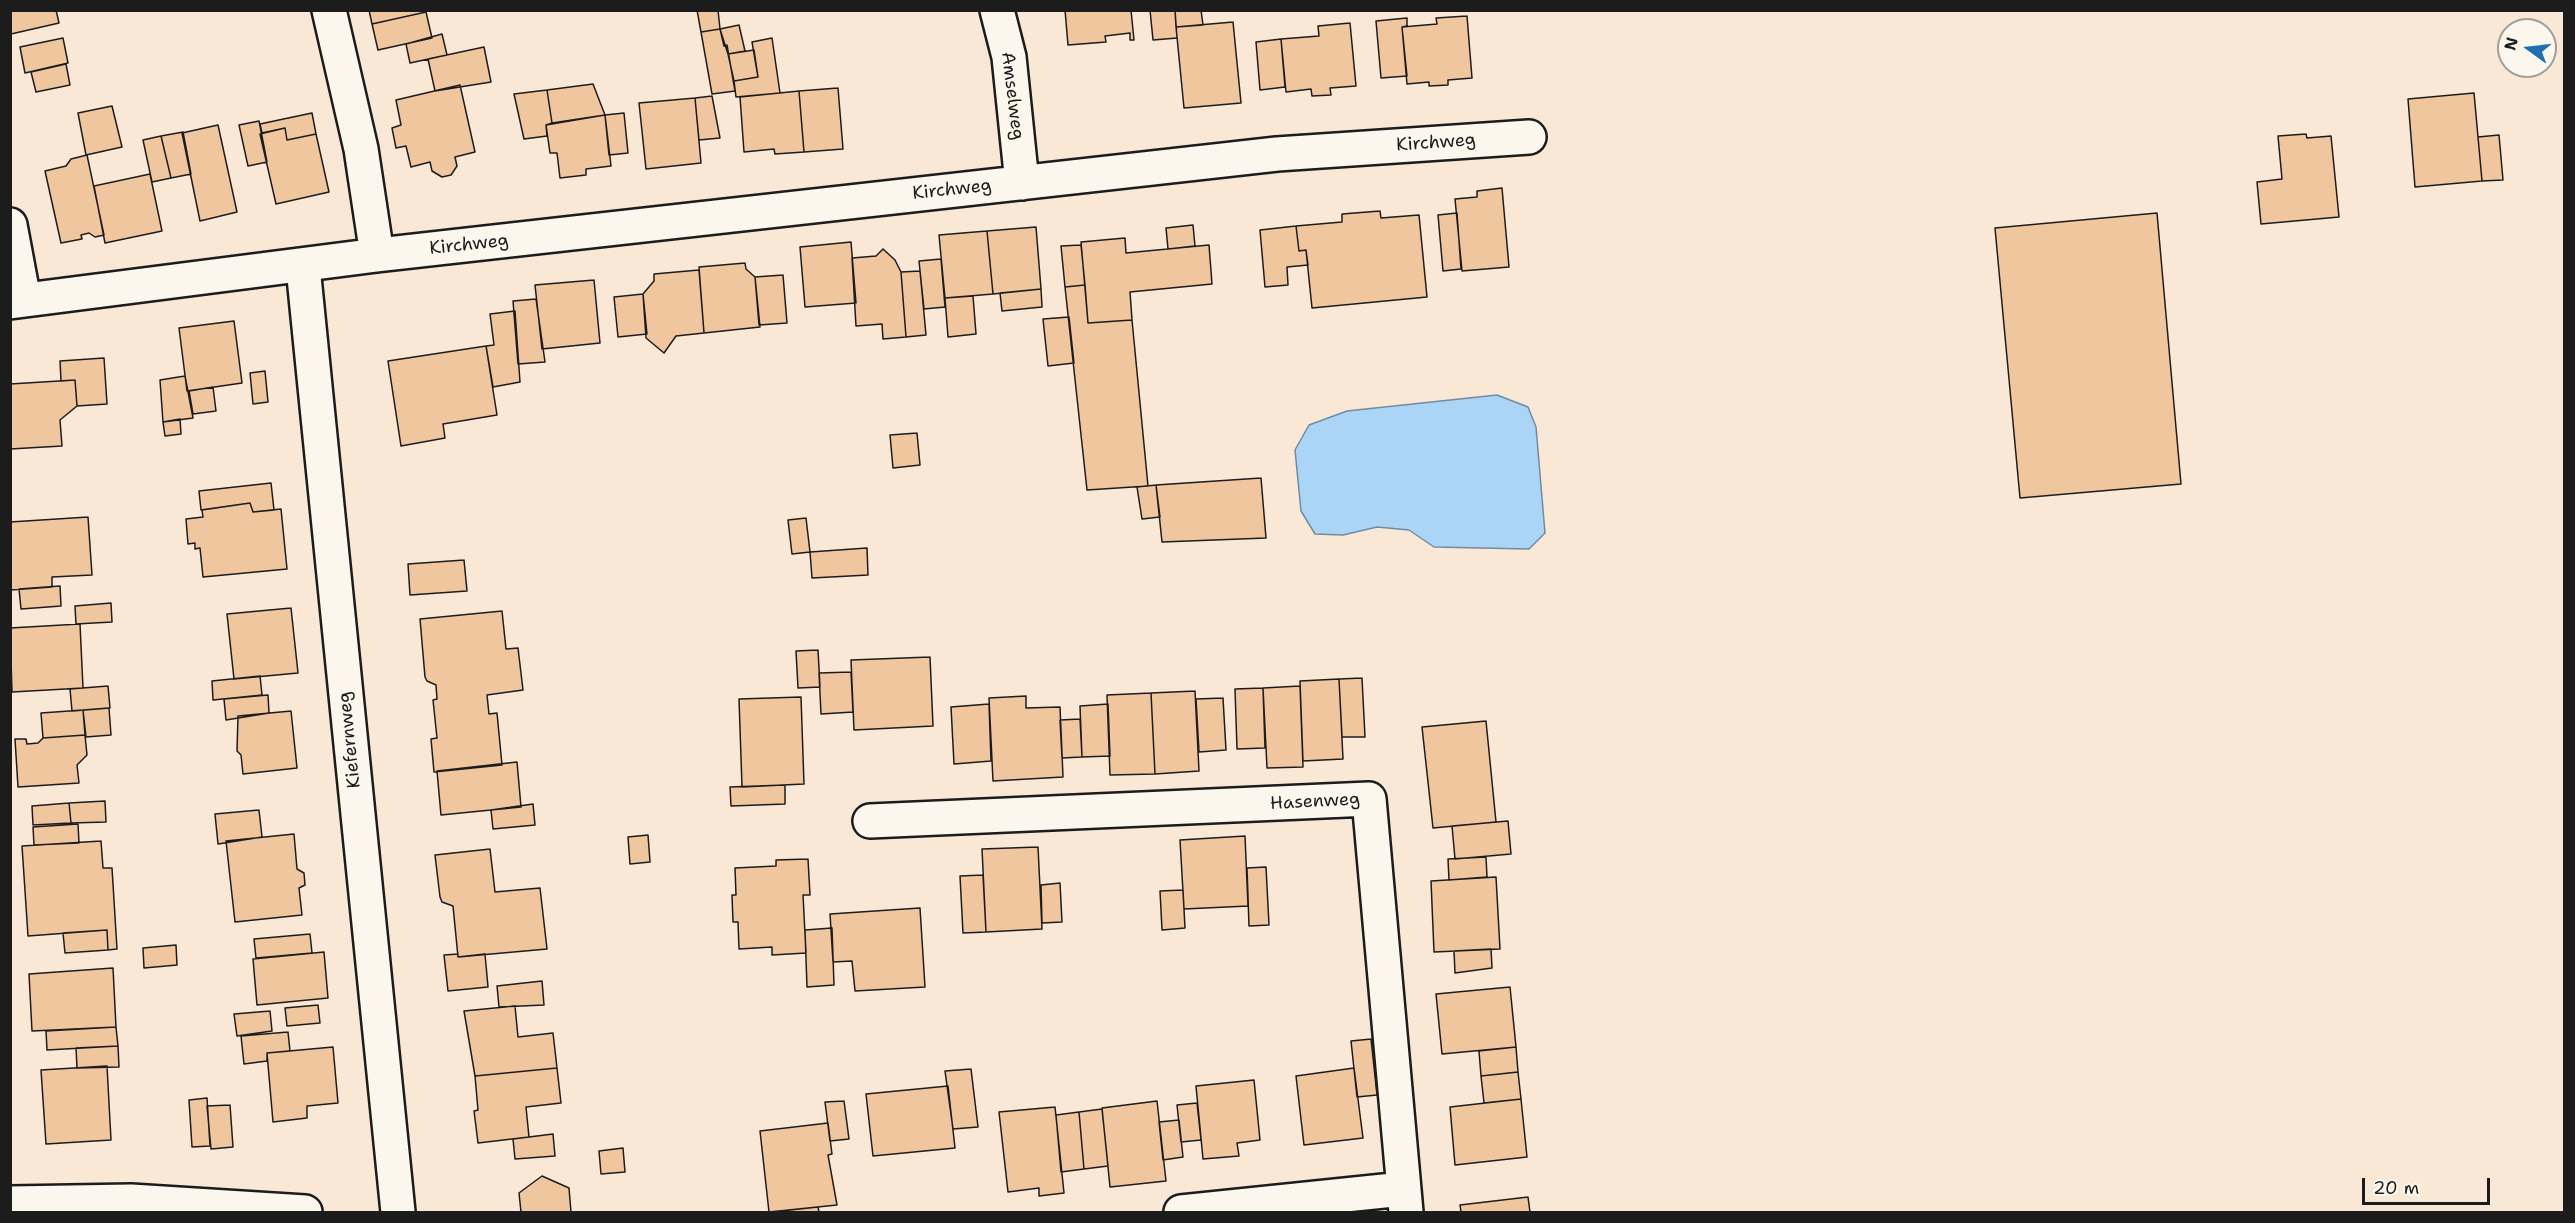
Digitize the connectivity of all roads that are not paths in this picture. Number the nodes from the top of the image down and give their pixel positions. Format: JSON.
{"nodes":[{"id":1,"x":328,"y":10,"type":"edge"},
{"id":2,"x":998,"y":10,"type":"edge"},
{"id":3,"x":1529,"y":137,"type":"dead end"},
{"id":4,"x":1022,"y":183,"type":"junction"},
{"id":5,"x":10,"y":225,"type":"edge"},
{"id":6,"x":377,"y":255,"type":"junction"},
{"id":7,"x":303,"y":267,"type":"junction"},
{"id":8,"x":17,"y":301,"type":"edge"},
{"id":9,"x":870,"y":821,"type":"dead end"},
{"id":10,"x":1405,"y":1201,"type":"edge"},
{"id":11,"x":10,"y":1203,"type":"edge"},
{"id":12,"x":305,"y":1212,"type":"edge"},
{"id":13,"x":398,"y":1212,"type":"edge"},
{"id":14,"x":1181,"y":1212,"type":"edge"}],
"edges":[{"from":1,"to":6,"type":"street"},
{"from":2,"to":4,"type":"street","name":"Amselweg"},
{"from":3,"to":4,"type":"street","name":"Kirchweg"},
{"from":4,"to":6,"type":"street","name":"Kirchweg"},
{"from":5,"to":8,"type":"street"},
{"from":6,"to":7,"type":"street","name":"Kirchweg"},
{"from":7,"to":8,"type":"street","name":"Kirchweg"},
{"from":7,"to":13,"type":"street","name":"Kiefernweg"},
{"from":9,"to":10,"type":"street","name":"Hasenweg"},
{"from":10,"to":14,"type":"street","name":"Hasenweg"},
{"from":11,"to":12,"type":"street"}]}
